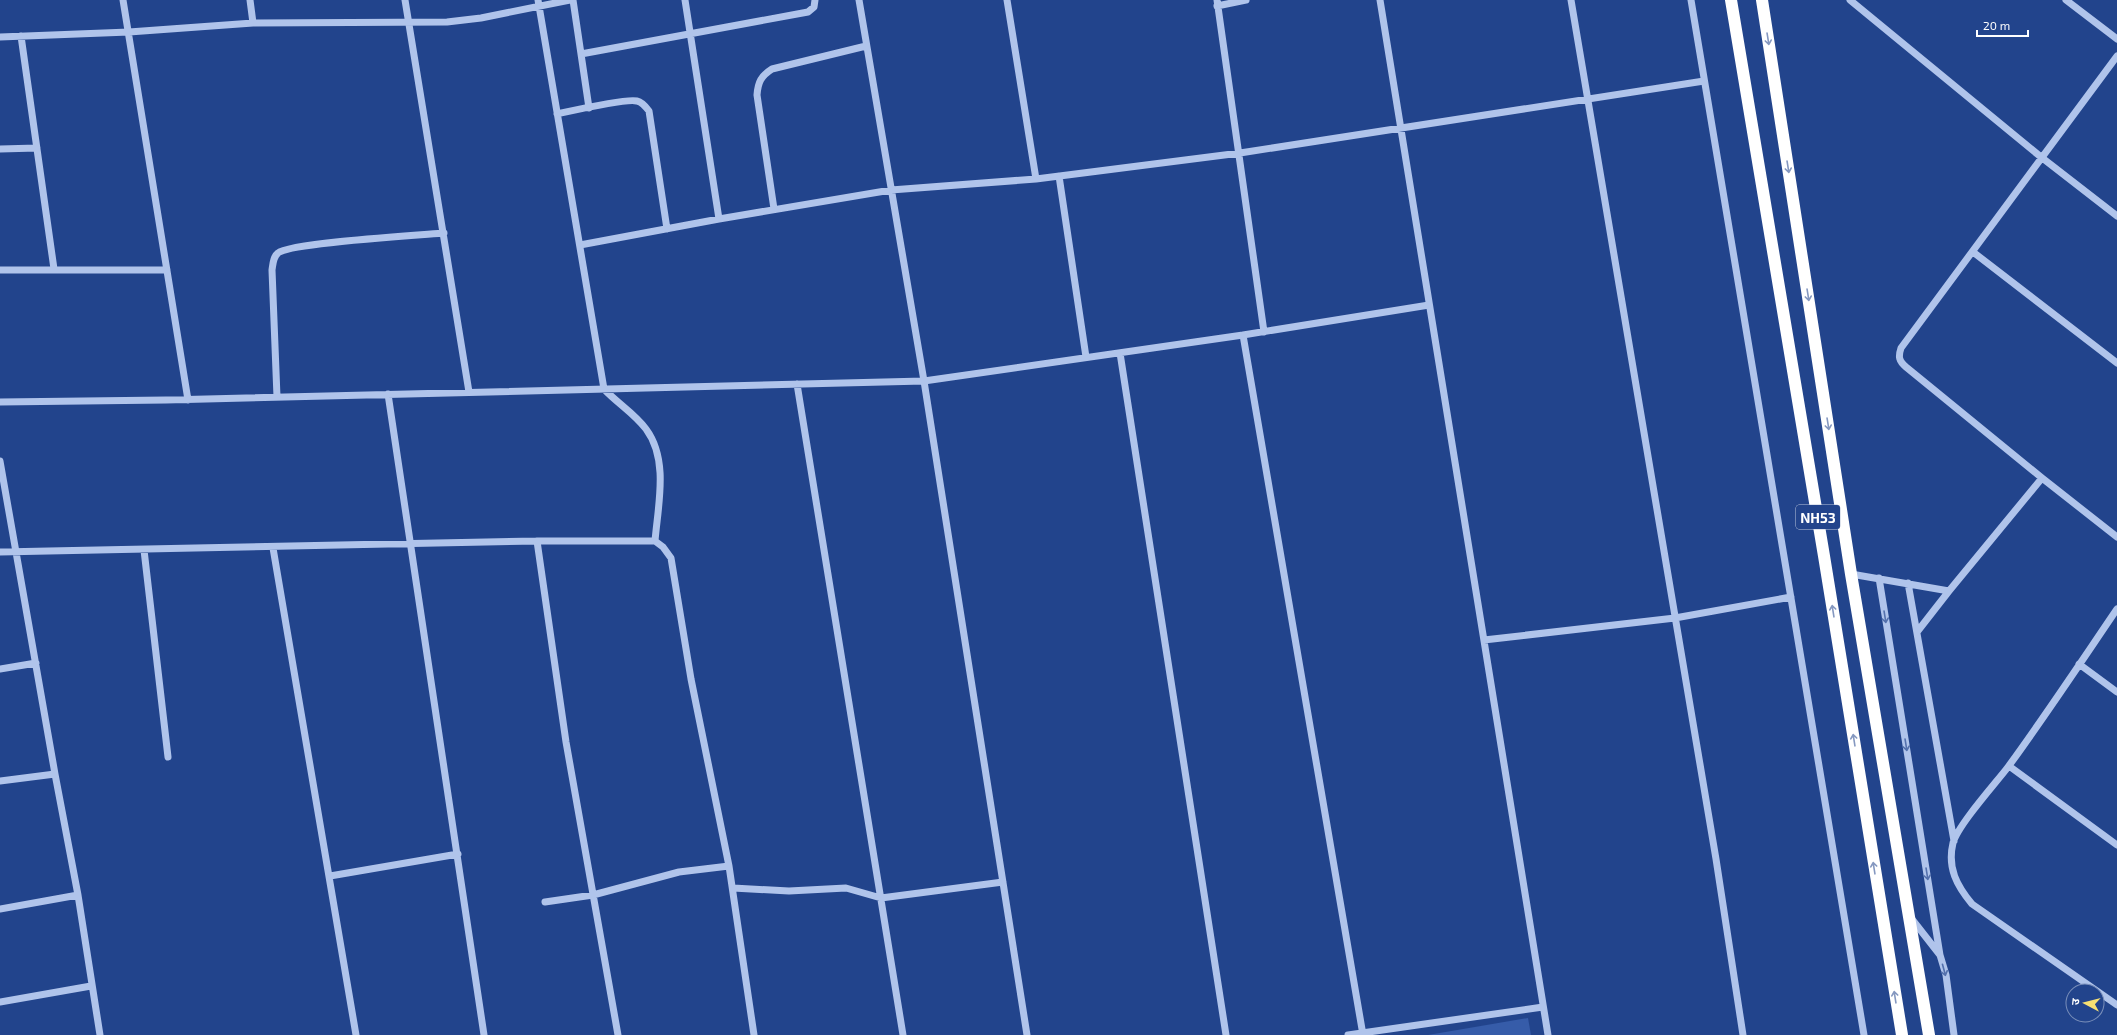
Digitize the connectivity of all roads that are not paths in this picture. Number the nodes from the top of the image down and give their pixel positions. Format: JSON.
{"nodes":[{"id":1,"x":123,"y":0,"type":"edge"},
{"id":2,"x":250,"y":0,"type":"edge"},
{"id":3,"x":405,"y":0,"type":"edge"},
{"id":4,"x":571,"y":0,"type":"edge"},
{"id":5,"x":685,"y":0,"type":"edge"},
{"id":6,"x":815,"y":0,"type":"edge"},
{"id":7,"x":858,"y":0,"type":"edge"},
{"id":8,"x":1007,"y":0,"type":"edge"},
{"id":9,"x":1246,"y":0,"type":"edge"},
{"id":10,"x":1380,"y":0,"type":"edge"},
{"id":11,"x":1571,"y":0,"type":"edge"},
{"id":12,"x":1691,"y":0,"type":"edge"},
{"id":13,"x":1731,"y":0,"type":"edge"},
{"id":14,"x":1762,"y":0,"type":"edge"},
{"id":15,"x":1850,"y":0,"type":"edge"},
{"id":16,"x":2066,"y":0,"type":"edge"},
{"id":17,"x":538,"y":3,"type":"edge"},
{"id":18,"x":1217,"y":3,"type":"edge"},
{"id":19,"x":409,"y":22,"type":"junction"},
{"id":20,"x":253,"y":23,"type":"junction"},
{"id":21,"x":129,"y":32,"type":"junction"},
{"id":22,"x":690,"y":34,"type":"junction"},
{"id":23,"x":21,"y":36,"type":"junction"},
{"id":24,"x":0,"y":37,"type":"edge"},
{"id":25,"x":2117,"y":39,"type":"edge"},
{"id":26,"x":866,"y":46,"type":"junction"},
{"id":27,"x":580,"y":54,"type":"junction"},
{"id":28,"x":2117,"y":56,"type":"edge"},
{"id":29,"x":1704,"y":81,"type":"junction"},
{"id":30,"x":1587,"y":100,"type":"junction"},
{"id":31,"x":589,"y":108,"type":"junction"},
{"id":32,"x":557,"y":114,"type":"junction"},
{"id":33,"x":1402,"y":129,"type":"junction"},
{"id":34,"x":37,"y":148,"type":"junction"},
{"id":35,"x":0,"y":149,"type":"edge"},
{"id":36,"x":1240,"y":153,"type":"junction"},
{"id":37,"x":2041,"y":157,"type":"junction"},
{"id":38,"x":1059,"y":176,"type":"junction"},
{"id":39,"x":1036,"y":179,"type":"junction"},
{"id":40,"x":891,"y":190,"type":"junction"},
{"id":41,"x":774,"y":210,"type":"junction"},
{"id":42,"x":2117,"y":216,"type":"edge"},
{"id":43,"x":719,"y":219,"type":"junction"},
{"id":44,"x":667,"y":229,"type":"junction"},
{"id":45,"x":444,"y":233,"type":"junction"},
{"id":46,"x":580,"y":245,"type":"junction"},
{"id":47,"x":1973,"y":252,"type":"junction"},
{"id":48,"x":54,"y":269,"type":"junction"},
{"id":49,"x":0,"y":270,"type":"edge"},
{"id":50,"x":167,"y":270,"type":"junction"},
{"id":51,"x":1429,"y":305,"type":"junction"},
{"id":52,"x":1264,"y":332,"type":"junction"},
{"id":53,"x":1243,"y":335,"type":"junction"},
{"id":54,"x":1120,"y":353,"type":"junction"},
{"id":55,"x":1086,"y":357,"type":"junction"},
{"id":56,"x":2117,"y":363,"type":"edge"},
{"id":57,"x":924,"y":381,"type":"junction"},
{"id":58,"x":797,"y":384,"type":"junction"},
{"id":59,"x":604,"y":389,"type":"junction"},
{"id":60,"x":469,"y":392,"type":"junction"},
{"id":61,"x":388,"y":394,"type":"junction"},
{"id":62,"x":277,"y":397,"type":"junction"},
{"id":63,"x":188,"y":400,"type":"junction"},
{"id":64,"x":0,"y":402,"type":"edge"},
{"id":65,"x":0,"y":461,"type":"edge"},
{"id":66,"x":2042,"y":478,"type":"junction"},
{"id":67,"x":2117,"y":537,"type":"edge"},
{"id":68,"x":537,"y":541,"type":"junction"},
{"id":69,"x":655,"y":541,"type":"junction"},
{"id":70,"x":410,"y":544,"type":"junction"},
{"id":71,"x":273,"y":548,"type":"junction"},
{"id":72,"x":144,"y":550,"type":"junction"},
{"id":73,"x":0,"y":552,"type":"edge"},
{"id":74,"x":17,"y":552,"type":"junction"},
{"id":75,"x":1851,"y":574,"type":"junction"},
{"id":76,"x":1879,"y":578,"type":"junction"},
{"id":77,"x":1908,"y":583,"type":"junction"},
{"id":78,"x":1949,"y":591,"type":"junction"},
{"id":79,"x":1791,"y":597,"type":"junction"},
{"id":80,"x":2117,"y":609,"type":"edge"},
{"id":81,"x":1675,"y":618,"type":"junction"},
{"id":82,"x":1917,"y":632,"type":"junction"},
{"id":83,"x":1484,"y":640,"type":"junction"},
{"id":84,"x":36,"y":663,"type":"junction"},
{"id":85,"x":2079,"y":664,"type":"junction"},
{"id":86,"x":0,"y":669,"type":"edge"},
{"id":87,"x":2117,"y":692,"type":"edge"},
{"id":88,"x":168,"y":757,"type":"dead end"},
{"id":89,"x":2009,"y":766,"type":"junction"},
{"id":90,"x":55,"y":774,"type":"junction"},
{"id":91,"x":0,"y":781,"type":"edge"},
{"id":92,"x":1954,"y":841,"type":"junction"},
{"id":93,"x":2117,"y":846,"type":"edge"},
{"id":94,"x":458,"y":854,"type":"junction"},
{"id":95,"x":729,"y":866,"type":"junction"},
{"id":96,"x":330,"y":876,"type":"junction"},
{"id":97,"x":1003,"y":882,"type":"junction"},
{"id":98,"x":733,"y":888,"type":"junction"},
{"id":99,"x":78,"y":895,"type":"junction"},
{"id":100,"x":593,"y":895,"type":"junction"},
{"id":101,"x":881,"y":898,"type":"junction"},
{"id":102,"x":545,"y":902,"type":"dead end"},
{"id":103,"x":0,"y":909,"type":"edge"},
{"id":104,"x":1908,"y":914,"type":"junction"},
{"id":105,"x":1940,"y":955,"type":"junction"},
{"id":106,"x":91,"y":986,"type":"junction"},
{"id":107,"x":0,"y":1002,"type":"edge"},
{"id":108,"x":2117,"y":1004,"type":"edge"},
{"id":109,"x":1543,"y":1006,"type":"junction"},
{"id":110,"x":1362,"y":1034,"type":"edge"},
{"id":111,"x":100,"y":1035,"type":"edge"},
{"id":112,"x":356,"y":1035,"type":"edge"},
{"id":113,"x":484,"y":1035,"type":"edge"},
{"id":114,"x":618,"y":1035,"type":"edge"},
{"id":115,"x":754,"y":1035,"type":"edge"},
{"id":116,"x":903,"y":1035,"type":"edge"},
{"id":117,"x":1027,"y":1035,"type":"edge"},
{"id":118,"x":1226,"y":1035,"type":"edge"},
{"id":119,"x":1348,"y":1035,"type":"edge"},
{"id":120,"x":1548,"y":1035,"type":"edge"},
{"id":121,"x":1743,"y":1035,"type":"edge"},
{"id":122,"x":1864,"y":1035,"type":"edge"},
{"id":123,"x":1902,"y":1035,"type":"edge"},
{"id":124,"x":1929,"y":1035,"type":"edge"},
{"id":125,"x":1954,"y":1035,"type":"edge"}],
"edges":[{"from":1,"to":21,"type":"street"},
{"from":2,"to":20,"type":"street"},
{"from":3,"to":19,"type":"street"},
{"from":4,"to":17,"type":"street"},
{"from":4,"to":27,"type":"street"},
{"from":5,"to":22,"type":"street"},
{"from":6,"to":22,"type":"street"},
{"from":7,"to":26,"type":"street"},
{"from":8,"to":39,"type":"street"},
{"from":9,"to":18,"type":"street"},
{"from":10,"to":33,"type":"street"},
{"from":11,"to":30,"type":"street"},
{"from":12,"to":29,"type":"street"},
{"from":123,"to":13,"type":"highway","number":"NH53","one_way":true},
{"from":14,"to":75,"type":"highway","number":"NH53","one_way":true},
{"from":15,"to":37,"type":"street"},
{"from":16,"to":25,"type":"street"},
{"from":17,"to":19,"type":"street"},
{"from":17,"to":32,"type":"street"},
{"from":18,"to":36,"type":"street"},
{"from":19,"to":20,"type":"street"},
{"from":19,"to":45,"type":"street"},
{"from":20,"to":21,"type":"street"},
{"from":21,"to":23,"type":"street"},
{"from":21,"to":50,"type":"street"},
{"from":22,"to":27,"type":"street"},
{"from":22,"to":43,"type":"street"},
{"from":23,"to":24,"type":"street"},
{"from":23,"to":34,"type":"street"},
{"from":26,"to":40,"type":"street"},
{"from":26,"to":41,"type":"street"},
{"from":27,"to":31,"type":"street"},
{"from":28,"to":37,"type":"street"},
{"from":29,"to":30,"type":"street"},
{"from":29,"to":79,"type":"street"},
{"from":30,"to":33,"type":"street"},
{"from":30,"to":81,"type":"street"},
{"from":31,"to":32,"type":"street"},
{"from":31,"to":44,"type":"street"},
{"from":32,"to":46,"type":"street"},
{"from":33,"to":36,"type":"street"},
{"from":33,"to":51,"type":"street"},
{"from":34,"to":35,"type":"street"},
{"from":34,"to":48,"type":"street"},
{"from":36,"to":38,"type":"street"},
{"from":36,"to":52,"type":"street"},
{"from":37,"to":42,"type":"street"},
{"from":37,"to":47,"type":"street"},
{"from":38,"to":39,"type":"street"},
{"from":38,"to":55,"type":"street"},
{"from":39,"to":40,"type":"street"},
{"from":40,"to":41,"type":"street"},
{"from":40,"to":57,"type":"street"},
{"from":41,"to":43,"type":"street"},
{"from":43,"to":44,"type":"street"},
{"from":44,"to":46,"type":"street"},
{"from":45,"to":60,"type":"street"},
{"from":45,"to":62,"type":"street"},
{"from":46,"to":59,"type":"street"},
{"from":47,"to":56,"type":"street"},
{"from":47,"to":66,"type":"street"},
{"from":48,"to":49,"type":"street"},
{"from":48,"to":50,"type":"street"},
{"from":50,"to":63,"type":"street"},
{"from":51,"to":52,"type":"street"},
{"from":51,"to":83,"type":"street"},
{"from":52,"to":53,"type":"street"},
{"from":53,"to":54,"type":"street"},
{"from":53,"to":110,"type":"street"},
{"from":54,"to":55,"type":"street"},
{"from":54,"to":118,"type":"street"},
{"from":55,"to":57,"type":"street"},
{"from":57,"to":58,"type":"street"},
{"from":57,"to":97,"type":"street"},
{"from":58,"to":59,"type":"street"},
{"from":58,"to":101,"type":"street"},
{"from":59,"to":60,"type":"street"},
{"from":59,"to":69,"type":"street"},
{"from":60,"to":61,"type":"street"},
{"from":61,"to":62,"type":"street"},
{"from":61,"to":70,"type":"street"},
{"from":62,"to":63,"type":"street"},
{"from":63,"to":64,"type":"street"},
{"from":65,"to":74,"type":"street"},
{"from":66,"to":67,"type":"street"},
{"from":66,"to":78,"type":"street"},
{"from":68,"to":69,"type":"street"},
{"from":68,"to":70,"type":"street"},
{"from":68,"to":100,"type":"street"},
{"from":69,"to":95,"type":"street"},
{"from":70,"to":71,"type":"street"},
{"from":70,"to":94,"type":"street"},
{"from":71,"to":72,"type":"street"},
{"from":71,"to":96,"type":"street"},
{"from":72,"to":74,"type":"street"},
{"from":72,"to":88,"type":"street"},
{"from":73,"to":74,"type":"street"},
{"from":74,"to":84,"type":"street"},
{"from":75,"to":76,"type":"street"},
{"from":75,"to":104,"type":"highway","number":"NH53"},
{"from":76,"to":77,"type":"street"},
{"from":76,"to":105,"type":"street","one_way":true},
{"from":77,"to":78,"type":"street"},
{"from":77,"to":82,"type":"street"},
{"from":78,"to":82,"type":"street"},
{"from":79,"to":81,"type":"street"},
{"from":79,"to":122,"type":"street"},
{"from":80,"to":85,"type":"street"},
{"from":81,"to":83,"type":"street"},
{"from":81,"to":121,"type":"street"},
{"from":82,"to":92,"type":"street"},
{"from":83,"to":109,"type":"street"},
{"from":84,"to":86,"type":"street"},
{"from":84,"to":90,"type":"street"},
{"from":85,"to":87,"type":"street"},
{"from":85,"to":89,"type":"street"},
{"from":89,"to":92,"type":"street"},
{"from":89,"to":93,"type":"street"},
{"from":90,"to":91,"type":"street"},
{"from":90,"to":99,"type":"street"},
{"from":92,"to":108,"type":"street"},
{"from":94,"to":96,"type":"street"},
{"from":94,"to":113,"type":"street"},
{"from":95,"to":98,"type":"street"},
{"from":95,"to":100,"type":"street"},
{"from":96,"to":112,"type":"street"},
{"from":97,"to":101,"type":"street"},
{"from":97,"to":117,"type":"street"},
{"from":98,"to":101,"type":"street"},
{"from":98,"to":115,"type":"street"},
{"from":99,"to":103,"type":"street"},
{"from":99,"to":106,"type":"street"},
{"from":100,"to":102,"type":"street"},
{"from":100,"to":114,"type":"street"},
{"from":101,"to":116,"type":"street"},
{"from":104,"to":105,"type":"street"},
{"from":104,"to":124,"type":"highway","number":"NH53"},
{"from":105,"to":125,"type":"street","one_way":true},
{"from":106,"to":107,"type":"street"},
{"from":106,"to":111,"type":"street"},
{"from":109,"to":110,"type":"street"},
{"from":109,"to":120,"type":"street"},
{"from":110,"to":119,"type":"street"}]}
